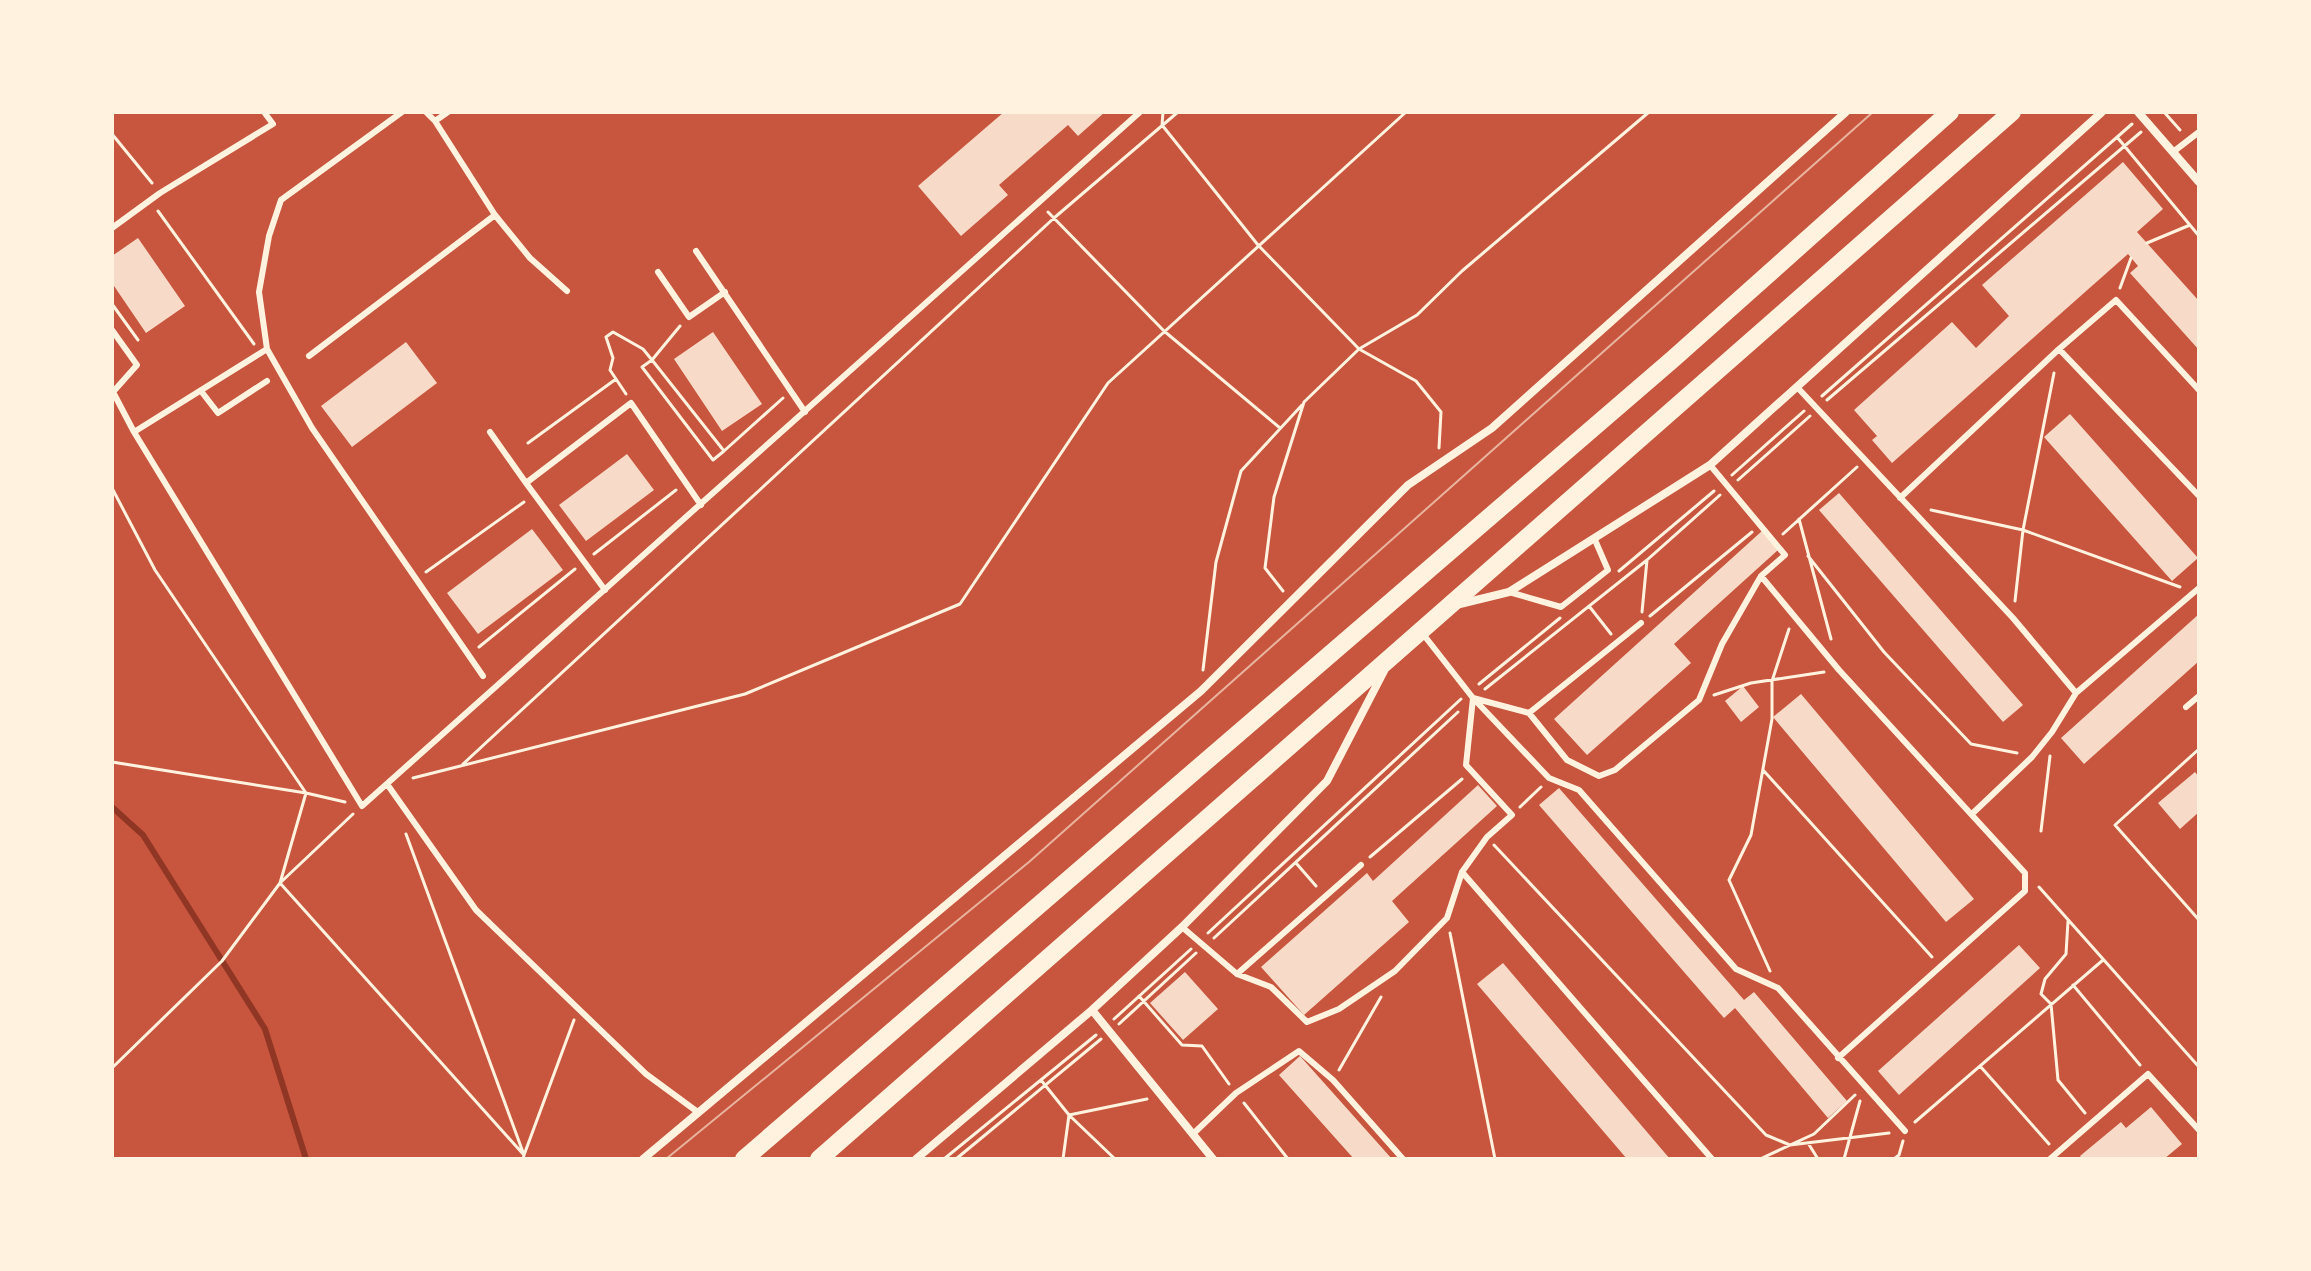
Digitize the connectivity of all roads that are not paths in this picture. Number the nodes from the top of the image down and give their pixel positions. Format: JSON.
{"nodes":[{"id":1,"x":264,"y":112,"type":"edge"},
{"id":2,"x":402,"y":112,"type":"edge"},
{"id":3,"x":426,"y":112,"type":"edge"},
{"id":4,"x":448,"y":112,"type":"edge"},
{"id":5,"x":1140,"y":112,"type":"edge"},
{"id":6,"x":1846,"y":112,"type":"edge"},
{"id":7,"x":1950,"y":112,"type":"edge"},
{"id":8,"x":2012,"y":112,"type":"edge"},
{"id":9,"x":2102,"y":112,"type":"edge"},
{"id":10,"x":2138,"y":112,"type":"edge"},
{"id":11,"x":435,"y":121,"type":"junction"},
{"id":12,"x":2199,"y":132,"type":"edge"},
{"id":13,"x":2173,"y":152,"type":"junction"},
{"id":14,"x":2199,"y":182,"type":"edge"},
{"id":15,"x":495,"y":215,"type":"junction"},
{"id":16,"x":112,"y":228,"type":"edge"},
{"id":17,"x":696,"y":251,"type":"dead end"},
{"id":18,"x":658,"y":272,"type":"dead end"},
{"id":19,"x":567,"y":291,"type":"dead end"},
{"id":20,"x":725,"y":292,"type":"junction"},
{"id":21,"x":112,"y":330,"type":"edge"},
{"id":22,"x":2059,"y":349,"type":"junction"},
{"id":23,"x":264,"y":351,"type":"junction"},
{"id":24,"x":309,"y":356,"type":"dead end"},
{"id":25,"x":267,"y":381,"type":"dead end"},
{"id":26,"x":1797,"y":387,"type":"junction"},
{"id":27,"x":2199,"y":390,"type":"edge"},
{"id":28,"x":113,"y":391,"type":"edge"},
{"id":29,"x":201,"y":391,"type":"junction"},
{"id":30,"x":805,"y":412,"type":"junction"},
{"id":31,"x":134,"y":432,"type":"junction"},
{"id":32,"x":490,"y":432,"type":"dead end"},
{"id":33,"x":1710,"y":465,"type":"junction"},
{"id":34,"x":526,"y":483,"type":"junction"},
{"id":35,"x":2199,"y":496,"type":"edge"},
{"id":36,"x":1900,"y":498,"type":"junction"},
{"id":37,"x":701,"y":505,"type":"junction"},
{"id":38,"x":1595,"y":540,"type":"junction"},
{"id":39,"x":1761,"y":576,"type":"junction"},
{"id":40,"x":605,"y":590,"type":"junction"},
{"id":41,"x":2197,"y":590,"type":"edge"},
{"id":42,"x":1509,"y":592,"type":"junction"},
{"id":43,"x":1451,"y":606,"type":"junction"},
{"id":44,"x":1641,"y":623,"type":"road end"},
{"id":45,"x":1421,"y":631,"type":"junction"},
{"id":46,"x":1391,"y":658,"type":"junction"},
{"id":47,"x":483,"y":676,"type":"dead end"},
{"id":48,"x":2076,"y":693,"type":"junction"},
{"id":49,"x":1471,"y":695,"type":"junction"},
{"id":50,"x":2199,"y":696,"type":"edge"},
{"id":51,"x":2186,"y":707,"type":"dead end"},
{"id":52,"x":1529,"y":713,"type":"junction"},
{"id":53,"x":387,"y":784,"type":"junction"},
{"id":54,"x":1973,"y":813,"type":"junction"},
{"id":55,"x":1361,"y":865,"type":"dead end"},
{"id":56,"x":1462,"y":872,"type":"junction"},
{"id":57,"x":1182,"y":927,"type":"junction"},
{"id":58,"x":1237,"y":974,"type":"junction"},
{"id":59,"x":1092,"y":1010,"type":"junction"},
{"id":60,"x":1838,"y":1058,"type":"junction"},
{"id":61,"x":699,"y":1114,"type":"junction"},
{"id":62,"x":2199,"y":1130,"type":"edge"},
{"id":63,"x":1905,"y":1131,"type":"road end"},
{"id":64,"x":1193,"y":1134,"type":"junction"},
{"id":65,"x":643,"y":1159,"type":"edge"},
{"id":66,"x":744,"y":1159,"type":"edge"},
{"id":67,"x":819,"y":1159,"type":"edge"},
{"id":68,"x":916,"y":1159,"type":"edge"},
{"id":69,"x":1213,"y":1159,"type":"edge"},
{"id":70,"x":1403,"y":1159,"type":"edge"},
{"id":71,"x":1712,"y":1159,"type":"edge"},
{"id":72,"x":2050,"y":1159,"type":"edge"}],
"edges":[{"from":1,"to":16,"type":"lane"},
{"from":2,"to":23,"type":"lane"},
{"from":3,"to":11,"type":"lane"},
{"from":4,"to":11,"type":"lane"},
{"from":5,"to":30,"type":"lane"},
{"from":6,"to":61,"type":"street"},
{"from":7,"to":66,"type":"main road"},
{"from":8,"to":43,"type":"main road"},
{"from":9,"to":26,"type":"street"},
{"from":10,"to":13,"type":"street"},
{"from":11,"to":15,"type":"lane"},
{"from":12,"to":13,"type":"lane"},
{"from":13,"to":14,"type":"street"},
{"from":15,"to":19,"type":"lane"},
{"from":15,"to":24,"type":"lane"},
{"from":17,"to":20,"type":"lane"},
{"from":18,"to":20,"type":"lane"},
{"from":20,"to":30,"type":"lane"},
{"from":21,"to":28,"type":"lane"},
{"from":22,"to":27,"type":"lane"},
{"from":22,"to":35,"type":"lane"},
{"from":22,"to":36,"type":"lane"},
{"from":23,"to":29,"type":"lane"},
{"from":23,"to":47,"type":"lane"},
{"from":25,"to":29,"type":"lane"},
{"from":26,"to":33,"type":"street"},
{"from":26,"to":36,"type":"lane"},
{"from":28,"to":31,"type":"lane"},
{"from":29,"to":31,"type":"lane"},
{"from":30,"to":37,"type":"lane"},
{"from":31,"to":53,"type":"lane"},
{"from":32,"to":34,"type":"lane"},
{"from":33,"to":38,"type":"street"},
{"from":33,"to":39,"type":"lane"},
{"from":34,"to":37,"type":"lane"},
{"from":34,"to":40,"type":"lane"},
{"from":36,"to":48,"type":"lane"},
{"from":37,"to":40,"type":"lane"},
{"from":38,"to":42,"type":"street"},
{"from":38,"to":42,"type":"lane"},
{"from":39,"to":52,"type":"lane"},
{"from":39,"to":54,"type":"lane"},
{"from":40,"to":53,"type":"lane"},
{"from":41,"to":48,"type":"lane"},
{"from":42,"to":43,"type":"street"},
{"from":43,"to":45,"type":"main road"},
{"from":44,"to":52,"type":"lane"},
{"from":45,"to":46,"type":"main road"},
{"from":45,"to":49,"type":"lane"},
{"from":46,"to":57,"type":"street"},
{"from":46,"to":67,"type":"main road"},
{"from":48,"to":54,"type":"lane"},
{"from":49,"to":52,"type":"lane"},
{"from":49,"to":56,"type":"lane"},
{"from":49,"to":60,"type":"lane"},
{"from":50,"to":51,"type":"lane"},
{"from":53,"to":61,"type":"lane"},
{"from":54,"to":60,"type":"lane"},
{"from":55,"to":58,"type":"lane"},
{"from":56,"to":58,"type":"lane"},
{"from":56,"to":71,"type":"lane"},
{"from":57,"to":58,"type":"lane"},
{"from":57,"to":59,"type":"street"},
{"from":59,"to":64,"type":"street"},
{"from":59,"to":68,"type":"street"},
{"from":60,"to":63,"type":"lane"},
{"from":61,"to":65,"type":"street"},
{"from":62,"to":72,"type":"lane"},
{"from":64,"to":69,"type":"street"},
{"from":64,"to":70,"type":"lane"}]}
